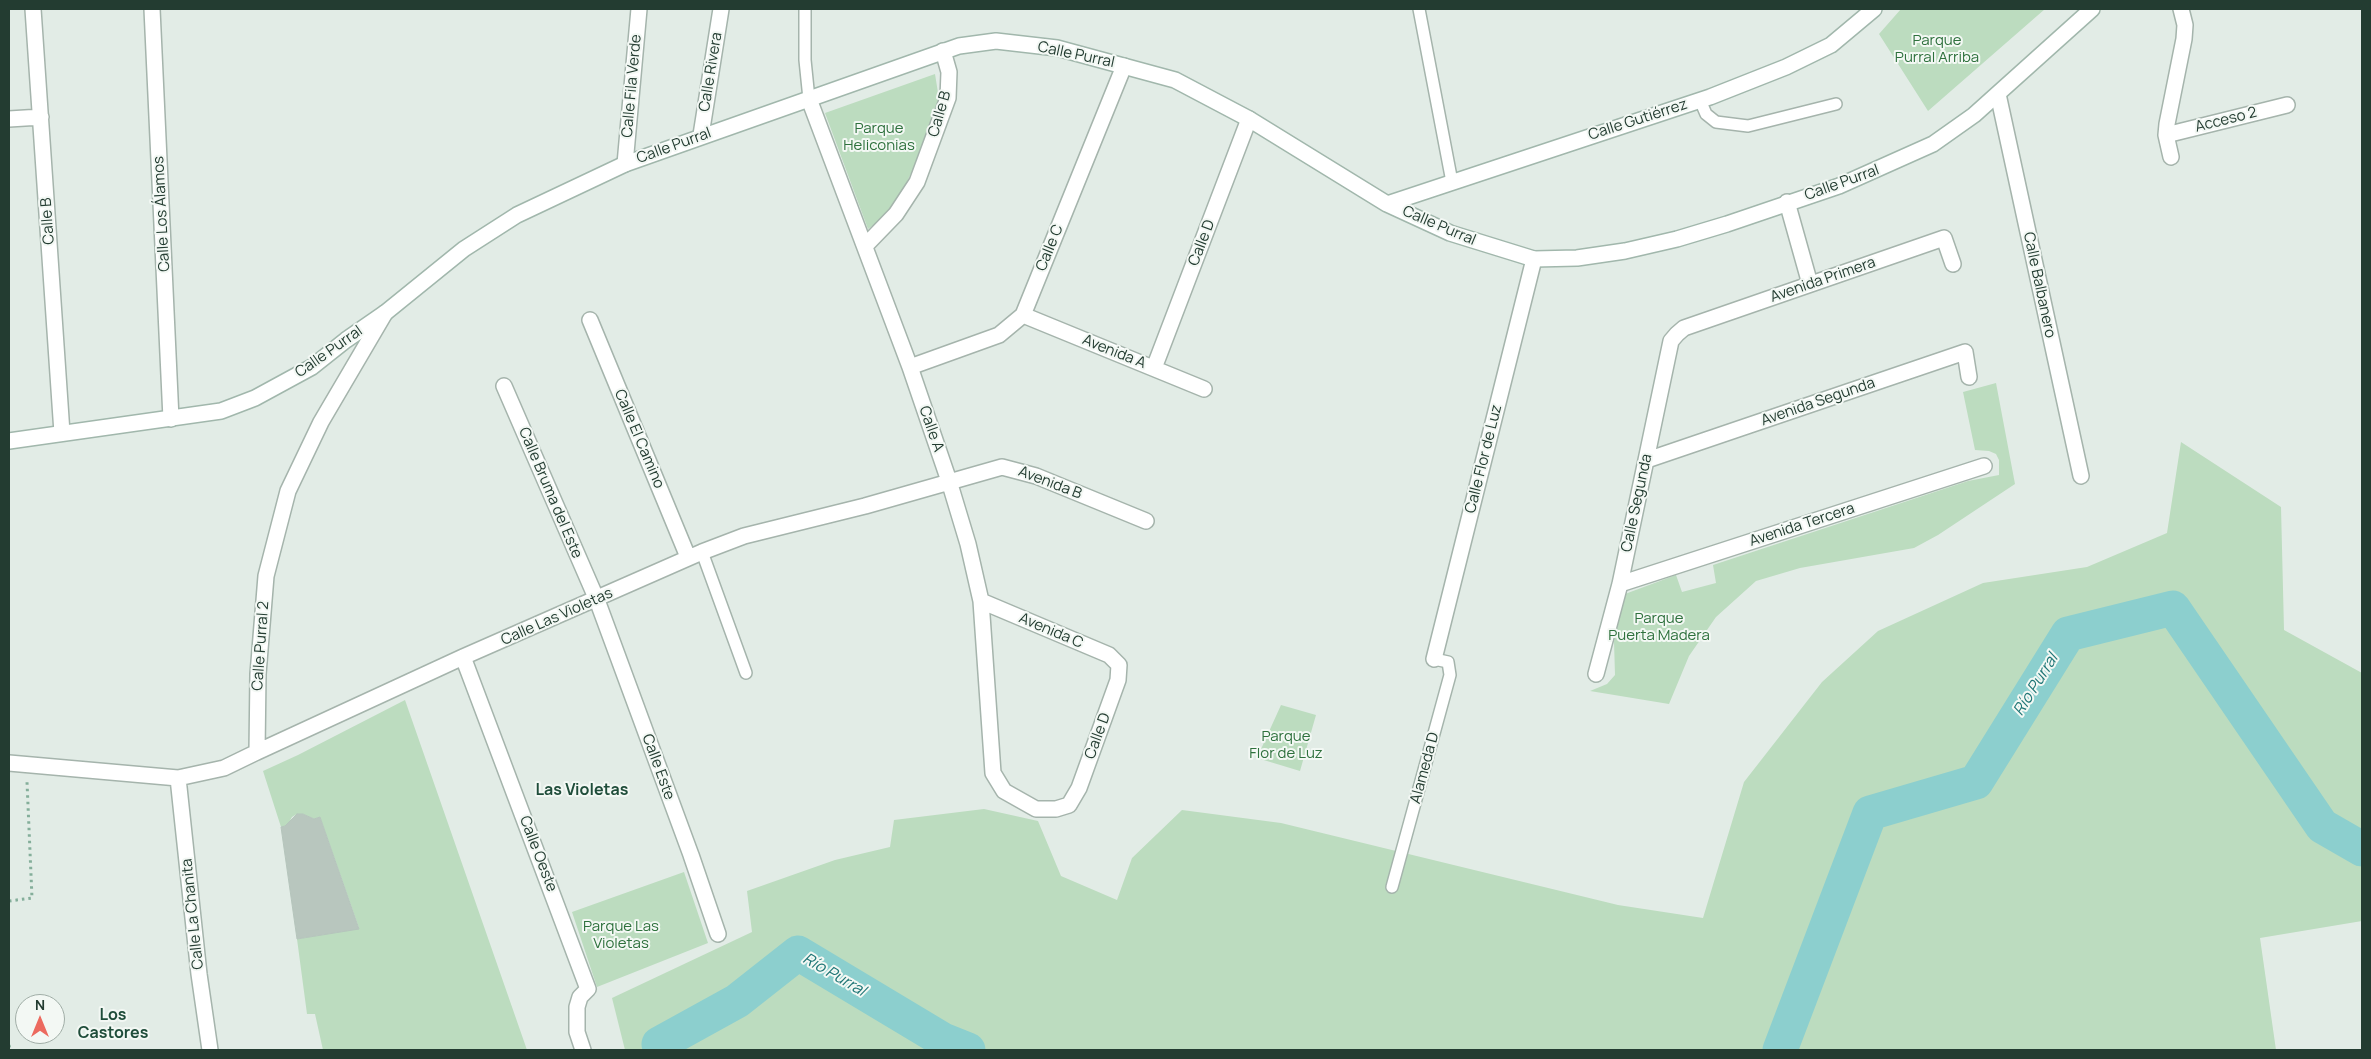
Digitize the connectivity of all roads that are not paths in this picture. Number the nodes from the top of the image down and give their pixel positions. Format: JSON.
{"nodes":[{"id":1,"x":33,"y":9,"type":"edge"},
{"id":2,"x":152,"y":9,"type":"edge"},
{"id":3,"x":639,"y":9,"type":"edge"},
{"id":4,"x":721,"y":9,"type":"edge"},
{"id":5,"x":804,"y":9,"type":"edge"},
{"id":6,"x":1419,"y":9,"type":"edge"},
{"id":7,"x":1874,"y":9,"type":"edge"},
{"id":8,"x":2092,"y":9,"type":"edge"},
{"id":9,"x":2181,"y":9,"type":"edge"},
{"id":10,"x":943,"y":51,"type":"junction"},
{"id":11,"x":1124,"y":66,"type":"junction"},
{"id":12,"x":1998,"y":94,"type":"junction"},
{"id":13,"x":809,"y":98,"type":"junction"},
{"id":14,"x":1700,"y":100,"type":"junction"},
{"id":15,"x":1836,"y":104,"type":"dead end"},
{"id":16,"x":2287,"y":105,"type":"dead end"},
{"id":17,"x":42,"y":117,"type":"junction"},
{"id":18,"x":9,"y":119,"type":"edge"},
{"id":19,"x":1249,"y":119,"type":"junction"},
{"id":20,"x":701,"y":135,"type":"junction"},
{"id":21,"x":2166,"y":135,"type":"junction"},
{"id":22,"x":2171,"y":157,"type":"dead end"},
{"id":23,"x":625,"y":164,"type":"junction"},
{"id":24,"x":1452,"y":182,"type":"junction"},
{"id":25,"x":1787,"y":202,"type":"junction"},
{"id":26,"x":1387,"y":204,"type":"junction"},
{"id":27,"x":865,"y":246,"type":"junction"},
{"id":28,"x":1534,"y":258,"type":"junction"},
{"id":29,"x":1953,"y":264,"type":"dead end"},
{"id":30,"x":1810,"y":284,"type":"junction"},
{"id":31,"x":385,"y":314,"type":"junction"},
{"id":32,"x":1023,"y":315,"type":"junction"},
{"id":33,"x":590,"y":320,"type":"dead end"},
{"id":34,"x":1677,"y":334,"type":"joint"},
{"id":35,"x":910,"y":366,"type":"junction"},
{"id":36,"x":1154,"y":368,"type":"junction"},
{"id":37,"x":1969,"y":376,"type":"dead end"},
{"id":38,"x":504,"y":386,"type":"dead end"},
{"id":39,"x":1204,"y":389,"type":"dead end"},
{"id":40,"x":171,"y":418,"type":"junction"},
{"id":41,"x":62,"y":433,"type":"junction"},
{"id":42,"x":9,"y":441,"type":"edge"},
{"id":43,"x":1647,"y":460,"type":"junction"},
{"id":44,"x":1984,"y":466,"type":"dead end"},
{"id":45,"x":2081,"y":476,"type":"dead end"},
{"id":46,"x":949,"y":481,"type":"junction"},
{"id":47,"x":865,"y":506,"type":"joint"},
{"id":48,"x":1146,"y":521,"type":"dead end"},
{"id":49,"x":695,"y":555,"type":"junction"},
{"id":50,"x":1620,"y":584,"type":"junction"},
{"id":51,"x":597,"y":600,"type":"junction"},
{"id":52,"x":981,"y":601,"type":"junction"},
{"id":53,"x":464,"y":657,"type":"junction"},
{"id":54,"x":1434,"y":659,"type":"joint"},
{"id":55,"x":1119,"y":665,"type":"joint"},
{"id":56,"x":746,"y":673,"type":"dead end"},
{"id":57,"x":1596,"y":674,"type":"dead end"},
{"id":58,"x":257,"y":752,"type":"junction"},
{"id":59,"x":9,"y":763,"type":"edge"},
{"id":60,"x":178,"y":778,"type":"junction"},
{"id":61,"x":1069,"y":804,"type":"joint"},
{"id":62,"x":1392,"y":887,"type":"dead end"},
{"id":63,"x":718,"y":934,"type":"dead end"},
{"id":64,"x":210,"y":1050,"type":"edge"},
{"id":65,"x":583,"y":1050,"type":"edge"}],
"edges":[{"from":1,"to":17,"type":"street","name":"Calle B"},
{"from":2,"to":40,"type":"street","name":"Calle Los Álamos"},
{"from":3,"to":23,"type":"street","name":"Calle Fila Verde"},
{"from":4,"to":20,"type":"street","name":"Calle Rivera"},
{"from":5,"to":13,"type":"lane"},
{"from":6,"to":24,"type":"lane"},
{"from":7,"to":14,"type":"street","name":"Calle Gutiérrez"},
{"from":8,"to":12,"type":"street","name":"Calle Purral"},
{"from":9,"to":21,"type":"street"},
{"from":10,"to":11,"type":"street","name":"Calle Purral"},
{"from":10,"to":13,"type":"street","name":"Calle Purral"},
{"from":10,"to":27,"type":"street","name":"Calle B"},
{"from":11,"to":19,"type":"street","name":"Calle Purral"},
{"from":11,"to":32,"type":"street","name":"Calle C"},
{"from":12,"to":25,"type":"street","name":"Calle Purral"},
{"from":12,"to":45,"type":"street","name":"Calle Balbanero"},
{"from":13,"to":20,"type":"street","name":"Calle Purral"},
{"from":13,"to":27,"type":"street","name":"Calle A"},
{"from":14,"to":15,"type":"lane"},
{"from":14,"to":24,"type":"street","name":"Calle Gutiérrez"},
{"from":16,"to":21,"type":"street","name":"Acceso 2"},
{"from":17,"to":18,"type":"street"},
{"from":17,"to":41,"type":"street","name":"Calle B"},
{"from":19,"to":26,"type":"street","name":"Calle Purral"},
{"from":19,"to":36,"type":"street","name":"Calle D"},
{"from":20,"to":23,"type":"street","name":"Calle Purral"},
{"from":21,"to":22,"type":"street"},
{"from":23,"to":31,"type":"street","name":"Calle Purral"},
{"from":24,"to":26,"type":"street","name":"Calle Gutiérrez"},
{"from":25,"to":28,"type":"street","name":"Calle Purral"},
{"from":25,"to":30,"type":"street"},
{"from":26,"to":28,"type":"street","name":"Calle Purral"},
{"from":27,"to":35,"type":"street","name":"Calle A"},
{"from":28,"to":54,"type":"street","name":"Calle Flor de Luz"},
{"from":29,"to":30,"type":"street","name":"Avenida Primera"},
{"from":30,"to":34,"type":"street","name":"Avenida Primera"},
{"from":31,"to":40,"type":"street","name":"Calle Purral"},
{"from":31,"to":58,"type":"street","name":"Calle Purral 2"},
{"from":32,"to":35,"type":"street","name":"Calle C"},
{"from":32,"to":36,"type":"street","name":"Avenida A"},
{"from":33,"to":49,"type":"street","name":"Calle El Camino"},
{"from":34,"to":43,"type":"street","name":"Calle Segunda"},
{"from":35,"to":46,"type":"street","name":"Calle A"},
{"from":36,"to":39,"type":"street","name":"Avenida A"},
{"from":37,"to":43,"type":"street","name":"Avenida Segunda"},
{"from":38,"to":51,"type":"street","name":"Calle Bruma del Este"},
{"from":40,"to":41,"type":"street","name":"Calle Purral"},
{"from":41,"to":42,"type":"street","name":"Calle Purral"},
{"from":43,"to":50,"type":"street","name":"Calle Segunda"},
{"from":44,"to":50,"type":"street","name":"Avenida Tercera"},
{"from":46,"to":47,"type":"street","name":"Avenida B"},
{"from":46,"to":48,"type":"street","name":"Avenida B"},
{"from":46,"to":52,"type":"street","name":"Calle A"},
{"from":47,"to":49,"type":"street","name":"Calle Las Violetas"},
{"from":49,"to":51,"type":"street","name":"Calle Las Violetas"},
{"from":49,"to":56,"type":"lane"},
{"from":50,"to":57,"type":"street","name":"Calle Segunda"},
{"from":51,"to":53,"type":"street","name":"Calle Las Violetas"},
{"from":51,"to":63,"type":"street","name":"Calle Este"},
{"from":52,"to":55,"type":"street","name":"Avenida C"},
{"from":52,"to":61,"type":"street","name":"Calle A"},
{"from":53,"to":58,"type":"street","name":"Calle Las Violetas"},
{"from":53,"to":65,"type":"street","name":"Calle Oeste"},
{"from":54,"to":62,"type":"lane","name":"Alameda D"},
{"from":55,"to":61,"type":"street","name":"Calle D"},
{"from":58,"to":60,"type":"street"},
{"from":59,"to":60,"type":"street"},
{"from":60,"to":64,"type":"street","name":"Calle La Chanita"}]}
